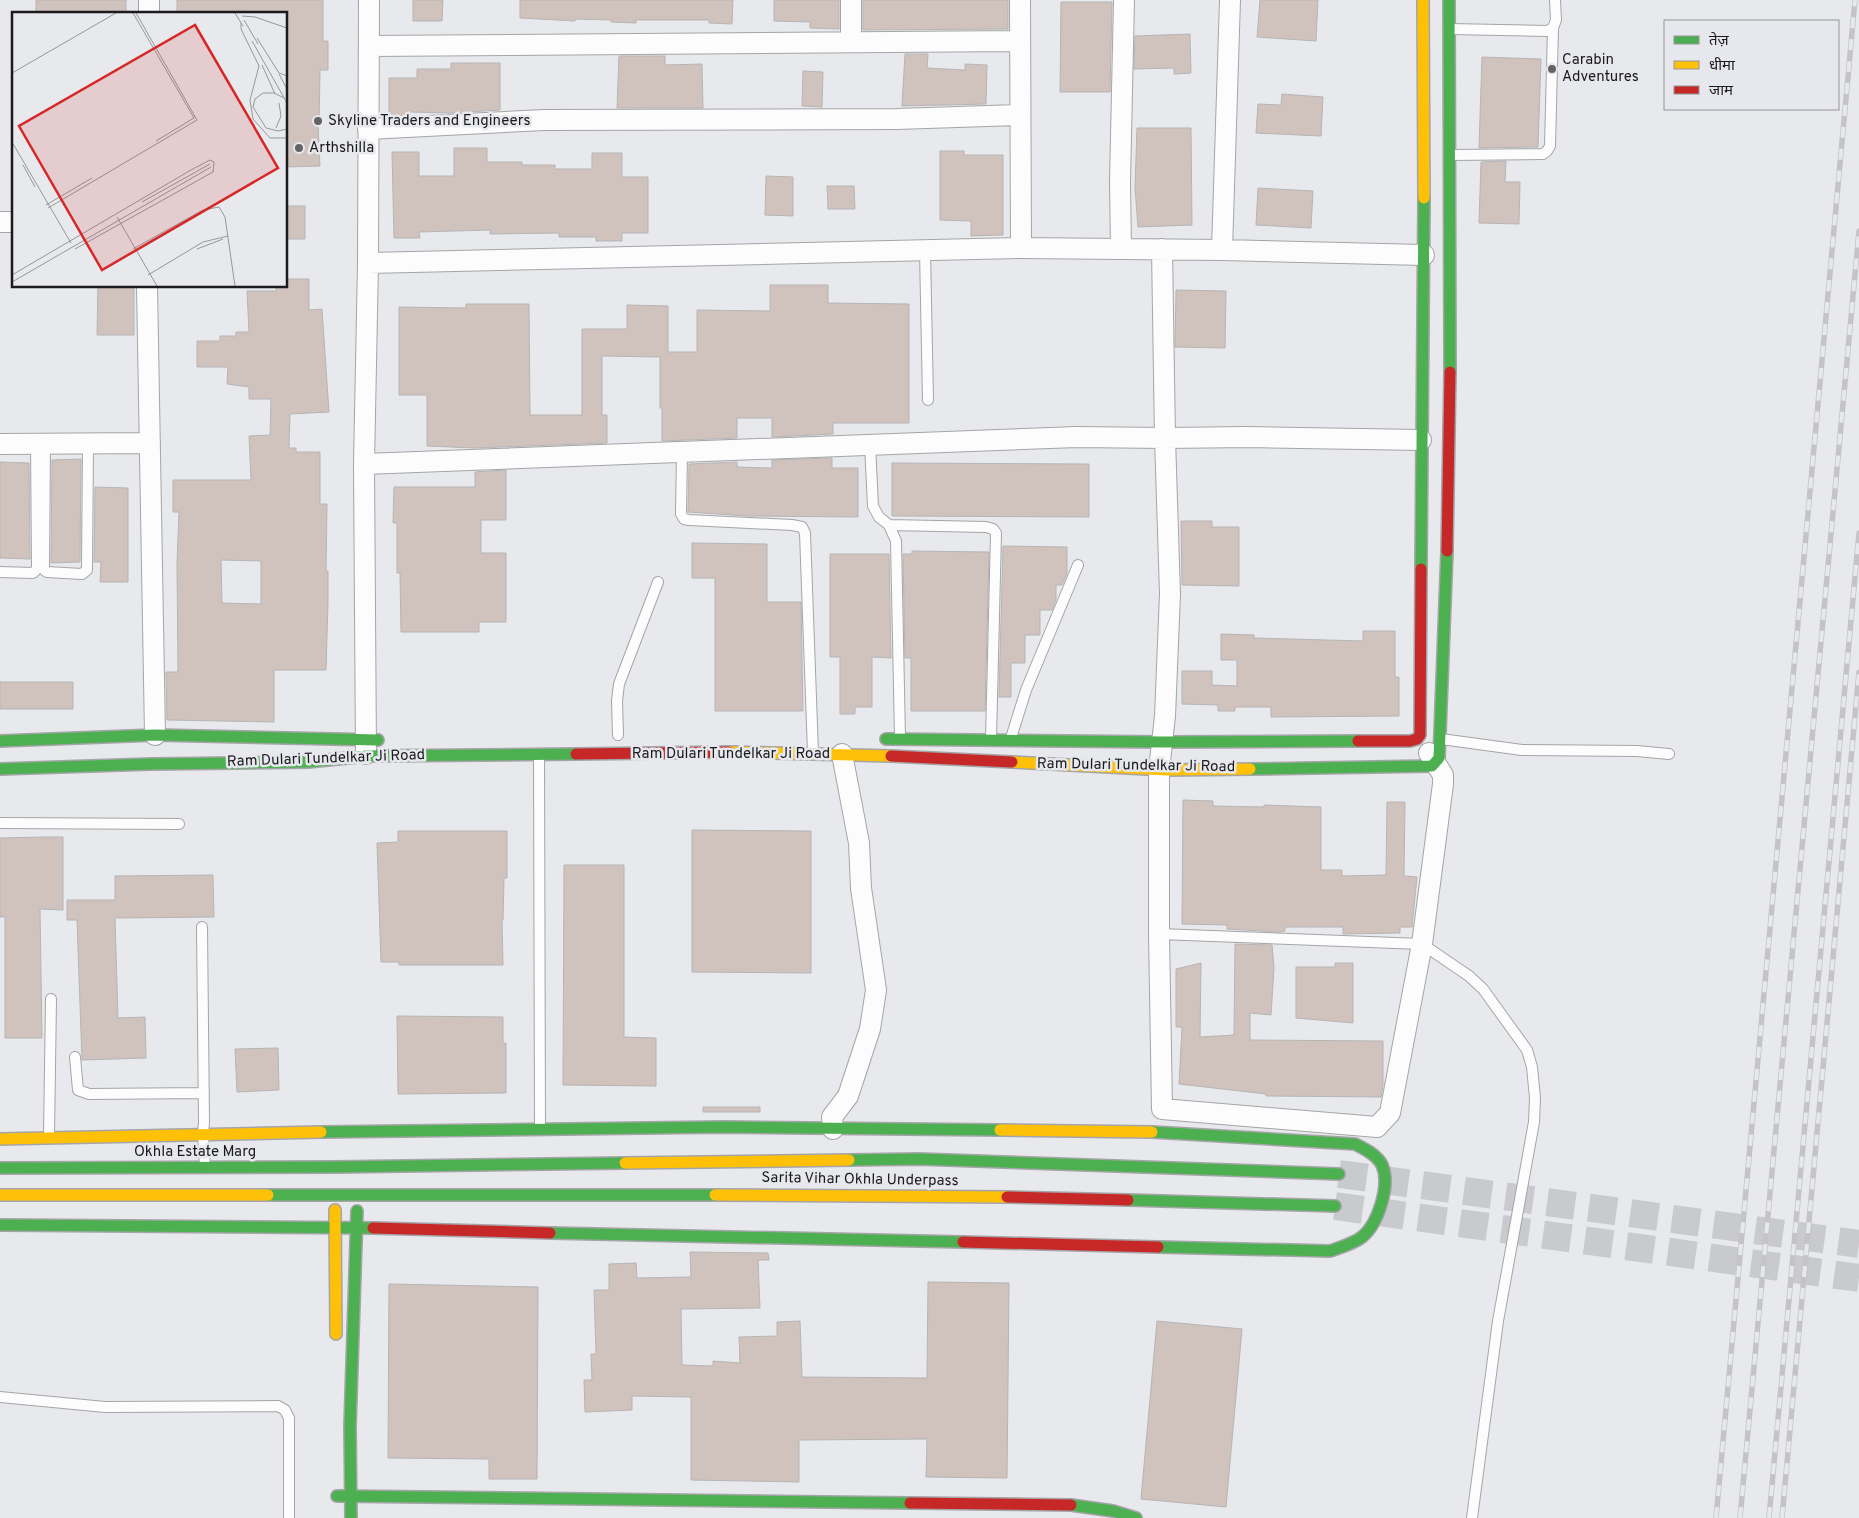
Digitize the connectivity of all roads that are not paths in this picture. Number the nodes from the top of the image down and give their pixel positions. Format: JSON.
{"nodes":[{"id":1,"x":369,"y":0,"type":"edge"},
{"id":2,"x":851,"y":0,"type":"edge"},
{"id":3,"x":1020,"y":0,"type":"edge"},
{"id":4,"x":1124,"y":0,"type":"edge"},
{"id":5,"x":1230,"y":0,"type":"edge"},
{"id":6,"x":1423,"y":0,"type":"edge"},
{"id":7,"x":1449,"y":0,"type":"edge"},
{"id":8,"x":1555,"y":0,"type":"edge"},
{"id":9,"x":1553,"y":28,"type":"junction"},
{"id":10,"x":1449,"y":29,"type":"junction"},
{"id":11,"x":1020,"y":41,"type":"junction"},
{"id":12,"x":851,"y":42,"type":"junction"},
{"id":13,"x":369,"y":46,"type":"junction"},
{"id":14,"x":1020,"y":115,"type":"junction"},
{"id":15,"x":368,"y":129,"type":"junction"},
{"id":16,"x":1450,"y":155,"type":"junction"},
{"id":17,"x":1021,"y":248,"type":"junction"},
{"id":18,"x":1121,"y":249,"type":"junction"},
{"id":19,"x":1162,"y":249,"type":"junction"},
{"id":20,"x":1222,"y":250,"type":"junction"},
{"id":21,"x":925,"y":251,"type":"junction"},
{"id":22,"x":1424,"y":255,"type":"junction"},
{"id":23,"x":368,"y":263,"type":"junction"},
{"id":24,"x":147,"y":288,"type":"edge"},
{"id":25,"x":928,"y":400,"type":"dead end"},
{"id":26,"x":1165,"y":438,"type":"junction"},
{"id":27,"x":1421,"y":440,"type":"junction"},
{"id":28,"x":150,"y":442,"type":"junction"},
{"id":29,"x":41,"y":443,"type":"junction"},
{"id":30,"x":88,"y":443,"type":"junction"},
{"id":31,"x":0,"y":444,"type":"edge"},
{"id":32,"x":870,"y":445,"type":"junction"},
{"id":33,"x":682,"y":452,"type":"junction"},
{"id":34,"x":364,"y":464,"type":"junction"},
{"id":35,"x":889,"y":525,"type":"junction"},
{"id":36,"x":1078,"y":564,"type":"dead end"},
{"id":37,"x":0,"y":572,"type":"edge"},
{"id":38,"x":658,"y":582,"type":"dead end"},
{"id":39,"x":155,"y":735,"type":"junction"},
{"id":40,"x":618,"y":735,"type":"dead end"},
{"id":41,"x":871,"y":739,"type":"dead end"},
{"id":42,"x":900,"y":739,"type":"junction"},
{"id":43,"x":1417,"y":739,"type":"junction"},
{"id":44,"x":1440,"y":739,"type":"junction"},
{"id":45,"x":991,"y":740,"type":"junction"},
{"id":46,"x":0,"y":741,"type":"edge"},
{"id":47,"x":1010,"y":741,"type":"junction"},
{"id":48,"x":1162,"y":742,"type":"junction"},
{"id":49,"x":372,"y":745,"type":"junction"},
{"id":50,"x":539,"y":753,"type":"junction"},
{"id":51,"x":814,"y":754,"type":"junction"},
{"id":52,"x":842,"y":754,"type":"junction"},
{"id":53,"x":1669,"y":754,"type":"dead end"},
{"id":54,"x":1436,"y":763,"type":"junction"},
{"id":55,"x":0,"y":769,"type":"edge"},
{"id":56,"x":1159,"y":770,"type":"junction"},
{"id":57,"x":0,"y":823,"type":"edge"},
{"id":58,"x":179,"y":824,"type":"dead end"},
{"id":59,"x":202,"y":927,"type":"dead end"},
{"id":60,"x":1158,"y":934,"type":"junction"},
{"id":61,"x":1422,"y":944,"type":"junction"},
{"id":62,"x":51,"y":999,"type":"dead end"},
{"id":63,"x":75,"y":1057,"type":"dead end"},
{"id":64,"x":204,"y":1093,"type":"junction"},
{"id":65,"x":1254,"y":1117,"type":"junction"},
{"id":66,"x":834,"y":1129,"type":"junction"},
{"id":67,"x":540,"y":1130,"type":"junction"},
{"id":68,"x":203,"y":1134,"type":"junction"},
{"id":69,"x":49,"y":1138,"type":"junction"},
{"id":70,"x":1253,"y":1138,"type":"junction"},
{"id":71,"x":0,"y":1139,"type":"edge"},
{"id":72,"x":390,"y":1166,"type":"joint"},
{"id":73,"x":0,"y":1168,"type":"edge"},
{"id":74,"x":206,"y":1168,"type":"junction"},
{"id":75,"x":1340,"y":1174,"type":"tunnel mouth"},
{"id":76,"x":356,"y":1181,"type":"junction"},
{"id":77,"x":335,"y":1182,"type":"junction"},
{"id":78,"x":0,"y":1195,"type":"edge"},
{"id":79,"x":386,"y":1195,"type":"joint"},
{"id":80,"x":1335,"y":1206,"type":"tunnel mouth"},
{"id":81,"x":0,"y":1225,"type":"edge"},
{"id":82,"x":335,"y":1228,"type":"junction"},
{"id":83,"x":357,"y":1228,"type":"junction"},
{"id":84,"x":336,"y":1347,"type":"dead end"},
{"id":85,"x":0,"y":1397,"type":"edge"},
{"id":86,"x":351,"y":1497,"type":"junction"},
{"id":87,"x":729,"y":1510,"type":"edge"},
{"id":88,"x":337,"y":1511,"type":"dead end"},
{"id":89,"x":289,"y":1518,"type":"edge"},
{"id":90,"x":351,"y":1518,"type":"edge"},
{"id":91,"x":1136,"y":1518,"type":"edge"},
{"id":92,"x":1472,"y":1518,"type":"edge"}],
"edges":[{"from":1,"to":13,"type":"street"},
{"from":2,"to":12,"type":"street"},
{"from":3,"to":11,"type":"street"},
{"from":4,"to":18,"type":"street"},
{"from":5,"to":20,"type":"street"},
{"from":6,"to":22,"type":"street"},
{"from":7,"to":10,"type":"street"},
{"from":8,"to":9,"type":"lane"},
{"from":9,"to":10,"type":"lane"},
{"from":9,"to":16,"type":"lane"},
{"from":10,"to":16,"type":"street"},
{"from":11,"to":12,"type":"street"},
{"from":11,"to":14,"type":"street"},
{"from":12,"to":13,"type":"street"},
{"from":13,"to":15,"type":"street"},
{"from":14,"to":15,"type":"street"},
{"from":14,"to":17,"type":"street"},
{"from":15,"to":23,"type":"street"},
{"from":16,"to":44,"type":"street"},
{"from":17,"to":18,"type":"street"},
{"from":17,"to":21,"type":"street"},
{"from":18,"to":19,"type":"street"},
{"from":19,"to":20,"type":"street"},
{"from":19,"to":26,"type":"street"},
{"from":20,"to":22,"type":"street"},
{"from":21,"to":23,"type":"street"},
{"from":21,"to":25,"type":"lane"},
{"from":22,"to":27,"type":"street"},
{"from":23,"to":34,"type":"street"},
{"from":24,"to":28,"type":"street"},
{"from":26,"to":27,"type":"street"},
{"from":26,"to":32,"type":"street"},
{"from":26,"to":48,"type":"street"},
{"from":27,"to":43,"type":"street"},
{"from":28,"to":30,"type":"street"},
{"from":28,"to":39,"type":"street"},
{"from":29,"to":30,"type":"street"},
{"from":29,"to":30,"type":"lane"},
{"from":29,"to":31,"type":"street"},
{"from":29,"to":37,"type":"lane"},
{"from":32,"to":33,"type":"street"},
{"from":32,"to":35,"type":"lane"},
{"from":33,"to":34,"type":"street"},
{"from":33,"to":51,"type":"lane"},
{"from":34,"to":49,"type":"street"},
{"from":35,"to":42,"type":"lane"},
{"from":35,"to":45,"type":"lane"},
{"from":36,"to":47,"type":"lane"},
{"from":38,"to":40,"type":"lane"},
{"from":39,"to":46,"type":"street","name":"Ram Dulari Tundelkar Ji Road"},
{"from":39,"to":49,"type":"street","name":"Ram Dulari Tundelkar Ji Road"},
{"from":41,"to":42,"type":"street"},
{"from":42,"to":45,"type":"street"},
{"from":43,"to":48,"type":"street"},
{"from":43,"to":54,"type":"street"},
{"from":44,"to":53,"type":"lane"},
{"from":44,"to":54,"type":"street"},
{"from":45,"to":47,"type":"street"},
{"from":47,"to":48,"type":"street"},
{"from":48,"to":56,"type":"street"},
{"from":49,"to":50,"type":"street","name":"Ram Dulari Tundelkar Ji Road"},
{"from":49,"to":55,"type":"street","name":"Ram Dulari Tundelkar Ji Road"},
{"from":50,"to":51,"type":"street","name":"Ram Dulari Tundelkar Ji Road"},
{"from":50,"to":67,"type":"lane"},
{"from":51,"to":52,"type":"street","name":"Ram Dulari Tundelkar Ji Road"},
{"from":52,"to":56,"type":"street","name":"Ram Dulari Tundelkar Ji Road"},
{"from":52,"to":66,"type":"street"},
{"from":54,"to":56,"type":"street","name":"Ram Dulari Tundelkar Ji Road"},
{"from":54,"to":61,"type":"street"},
{"from":56,"to":60,"type":"street"},
{"from":57,"to":58,"type":"lane"},
{"from":59,"to":64,"type":"lane"},
{"from":60,"to":61,"type":"lane"},
{"from":60,"to":65,"type":"street"},
{"from":61,"to":65,"type":"street"},
{"from":61,"to":92,"type":"lane"},
{"from":62,"to":69,"type":"lane"},
{"from":63,"to":64,"type":"lane"},
{"from":64,"to":68,"type":"lane"},
{"from":65,"to":70,"type":"street"},
{"from":66,"to":67,"type":"street"},
{"from":66,"to":70,"type":"street"},
{"from":67,"to":68,"type":"street"},
{"from":68,"to":69,"type":"street"},
{"from":68,"to":74,"type":"lane"},
{"from":69,"to":71,"type":"street"},
{"from":70,"to":83,"type":"street"},
{"from":72,"to":75,"type":"street","name":"Sarita Vihar Okhla Underpass"},
{"from":72,"to":76,"type":"street","name":"Okhla Estate Marg"},
{"from":73,"to":74,"type":"street","name":"Okhla Estate Marg"},
{"from":74,"to":77,"type":"street","name":"Okhla Estate Marg"},
{"from":76,"to":77,"type":"street","name":"Okhla Estate Marg"},
{"from":76,"to":77,"type":"street","name":"Okhla Estate Marg"},
{"from":76,"to":79,"type":"street","name":"Okhla Estate Marg"},
{"from":76,"to":83,"type":"street"},
{"from":77,"to":78,"type":"street","name":"Okhla Estate Marg"},
{"from":77,"to":82,"type":"street"},
{"from":79,"to":80,"type":"street","name":"Sarita Vihar Okhla Underpass"},
{"from":81,"to":82,"type":"street"},
{"from":82,"to":83,"type":"street"},
{"from":82,"to":84,"type":"street"},
{"from":83,"to":86,"type":"street"},
{"from":85,"to":89,"type":"lane"},
{"from":86,"to":87,"type":"street"},
{"from":86,"to":88,"type":"street"},
{"from":86,"to":90,"type":"street"},
{"from":87,"to":91,"type":"street"}]}
